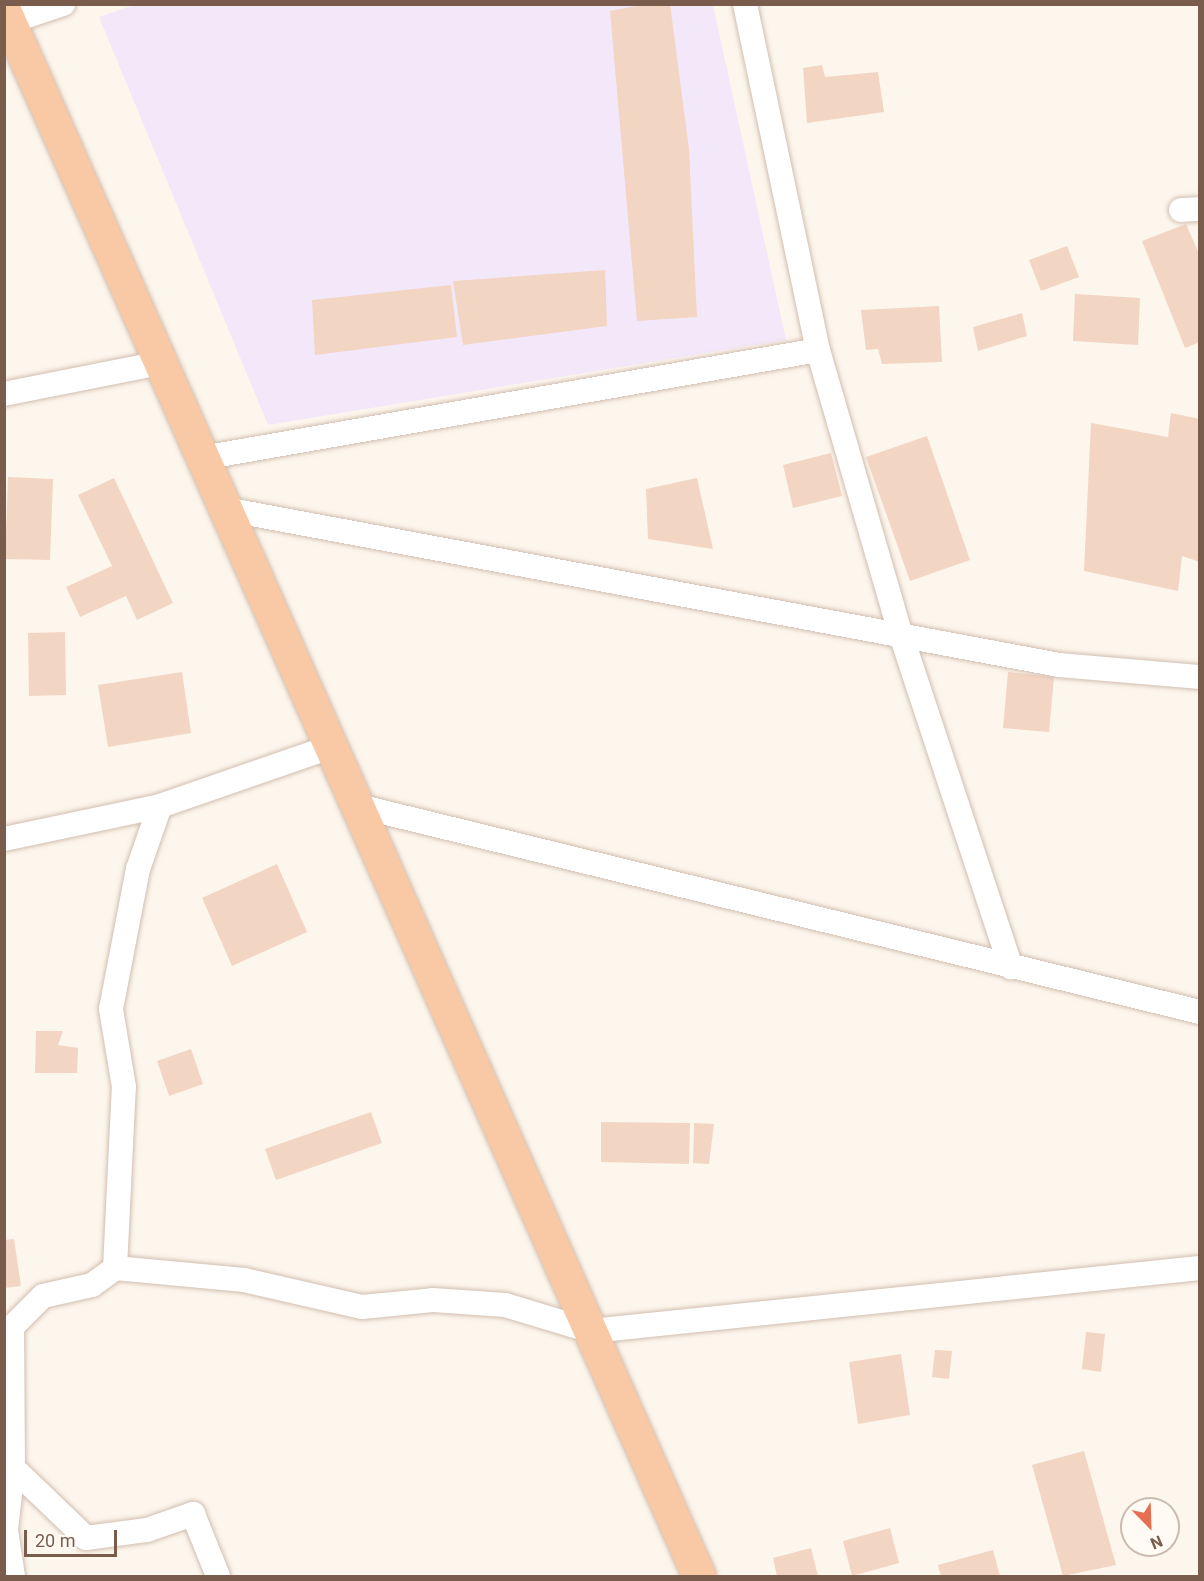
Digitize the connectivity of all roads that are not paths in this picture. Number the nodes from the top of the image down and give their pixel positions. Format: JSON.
{"nodes":[{"id":1,"x":63,"y":4,"type":"edge"},
{"id":2,"x":745,"y":4,"type":"edge"},
{"id":3,"x":8,"y":16,"type":"edge"},
{"id":4,"x":818,"y":350,"type":"junction"},
{"id":5,"x":160,"y":363,"type":"junction"},
{"id":6,"x":4,"y":394,"type":"edge"},
{"id":7,"x":202,"y":458,"type":"junction"},
{"id":8,"x":225,"y":509,"type":"junction"},
{"id":9,"x":901,"y":635,"type":"junction"},
{"id":10,"x":1200,"y":677,"type":"edge"},
{"id":11,"x":330,"y":747,"type":"junction"},
{"id":12,"x":160,"y":806,"type":"junction"},
{"id":13,"x":358,"y":806,"type":"junction"},
{"id":14,"x":4,"y":839,"type":"edge"},
{"id":15,"x":1011,"y":967,"type":"junction"},
{"id":16,"x":1200,"y":1012,"type":"edge"},
{"id":17,"x":115,"y":1268,"type":"junction"},
{"id":18,"x":1200,"y":1268,"type":"edge"},
{"id":19,"x":591,"y":1331,"type":"junction"},
{"id":20,"x":13,"y":1468,"type":"junction"},
{"id":21,"x":14,"y":1576,"type":"edge"},
{"id":22,"x":218,"y":1576,"type":"edge"},
{"id":23,"x":699,"y":1576,"type":"edge"}],
"edges":[{"from":1,"to":3,"type":"street"},
{"from":2,"to":4,"type":"street"},
{"from":3,"to":5,"type":"highway"},
{"from":4,"to":7,"type":"street"},
{"from":4,"to":9,"type":"street"},
{"from":5,"to":6,"type":"street"},
{"from":5,"to":7,"type":"highway"},
{"from":7,"to":8,"type":"highway"},
{"from":8,"to":9,"type":"street"},
{"from":8,"to":11,"type":"highway"},
{"from":9,"to":10,"type":"street"},
{"from":9,"to":15,"type":"street"},
{"from":11,"to":12,"type":"street"},
{"from":11,"to":13,"type":"highway"},
{"from":12,"to":14,"type":"street"},
{"from":12,"to":17,"type":"street"},
{"from":13,"to":15,"type":"street"},
{"from":13,"to":19,"type":"highway"},
{"from":15,"to":16,"type":"street"},
{"from":17,"to":19,"type":"street"},
{"from":17,"to":20,"type":"street"},
{"from":18,"to":19,"type":"street"},
{"from":19,"to":23,"type":"highway"},
{"from":20,"to":21,"type":"street"},
{"from":20,"to":22,"type":"street"}]}
